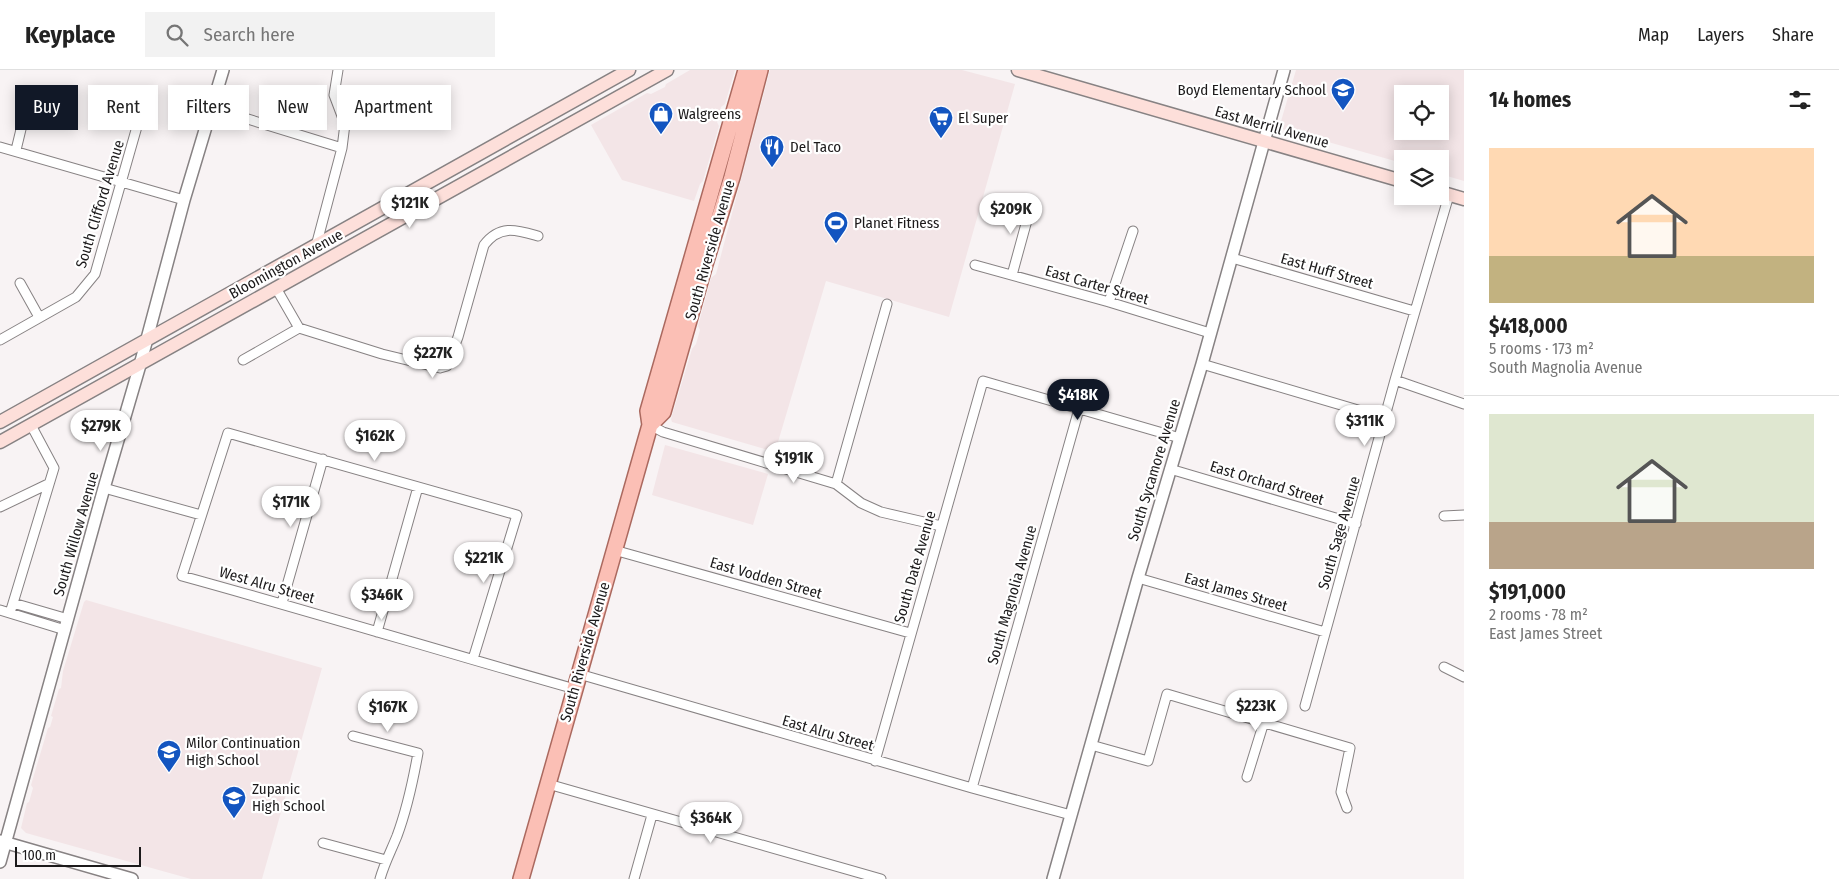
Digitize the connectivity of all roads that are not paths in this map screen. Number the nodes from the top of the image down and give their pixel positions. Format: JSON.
{"nodes":[{"id":1,"x":223,"y":70,"type":"edge"},
{"id":2,"x":338,"y":70,"type":"edge"},
{"id":3,"x":629,"y":70,"type":"edge"},
{"id":4,"x":667,"y":70,"type":"edge"},
{"id":5,"x":746,"y":70,"type":"edge"},
{"id":6,"x":760,"y":70,"type":"edge"},
{"id":7,"x":1018,"y":70,"type":"edge"},
{"id":8,"x":1284,"y":70,"type":"edge"},
{"id":9,"x":219,"y":85,"type":"edge"},
{"id":10,"x":249,"y":119,"type":"edge"},
{"id":11,"x":21,"y":130,"type":"edge"},
{"id":12,"x":136,"y":130,"type":"edge"},
{"id":13,"x":205,"y":130,"type":"edge"},
{"id":14,"x":1264,"y":142,"type":"junction"},
{"id":15,"x":0,"y":147,"type":"edge"},
{"id":16,"x":342,"y":148,"type":"junction"},
{"id":17,"x":16,"y":150,"type":"junction"},
{"id":18,"x":1394,"y":179,"type":"edge"},
{"id":19,"x":121,"y":182,"type":"junction"},
{"id":20,"x":1449,"y":195,"type":"edge"},
{"id":21,"x":1464,"y":199,"type":"edge"},
{"id":22,"x":184,"y":200,"type":"junction"},
{"id":23,"x":1032,"y":202,"type":"dead end"},
{"id":24,"x":1442,"y":205,"type":"edge"},
{"id":25,"x":1133,"y":232,"type":"dead end"},
{"id":26,"x":538,"y":236,"type":"dead end"},
{"id":27,"x":316,"y":246,"type":"junction"},
{"id":28,"x":1232,"y":258,"type":"junction"},
{"id":29,"x":975,"y":265,"type":"dead end"},
{"id":30,"x":1012,"y":275,"type":"junction"},
{"id":31,"x":20,"y":283,"type":"dead end"},
{"id":32,"x":276,"y":288,"type":"junction"},
{"id":33,"x":1110,"y":302,"type":"junction"},
{"id":34,"x":886,"y":304,"type":"dead end"},
{"id":35,"x":1414,"y":311,"type":"junction"},
{"id":36,"x":39,"y":317,"type":"junction"},
{"id":37,"x":299,"y":328,"type":"junction"},
{"id":38,"x":1210,"y":333,"type":"junction"},
{"id":39,"x":147,"y":339,"type":"junction"},
{"id":40,"x":0,"y":340,"type":"edge"},
{"id":41,"x":243,"y":360,"type":"dead end"},
{"id":42,"x":1202,"y":364,"type":"junction"},
{"id":43,"x":140,"y":365,"type":"junction"},
{"id":44,"x":1395,"y":380,"type":"junction"},
{"id":45,"x":1464,"y":404,"type":"edge"},
{"id":46,"x":1079,"y":409,"type":"junction"},
{"id":47,"x":1385,"y":418,"type":"junction"},
{"id":48,"x":0,"y":422,"type":"edge"},
{"id":49,"x":31,"y":425,"type":"junction"},
{"id":50,"x":650,"y":425,"type":"junction"},
{"id":51,"x":1180,"y":438,"type":"junction"},
{"id":52,"x":0,"y":442,"type":"edge"},
{"id":53,"x":322,"y":459,"type":"junction"},
{"id":54,"x":1170,"y":469,"type":"junction"},
{"id":55,"x":48,"y":484,"type":"junction"},
{"id":56,"x":836,"y":484,"type":"junction"},
{"id":57,"x":418,"y":487,"type":"junction"},
{"id":58,"x":104,"y":488,"type":"junction"},
{"id":59,"x":0,"y":507,"type":"edge"},
{"id":60,"x":1464,"y":515,"type":"edge"},
{"id":61,"x":202,"y":516,"type":"junction"},
{"id":62,"x":1444,"y":516,"type":"dead end"},
{"id":63,"x":1356,"y":524,"type":"junction"},
{"id":64,"x":941,"y":526,"type":"junction"},
{"id":65,"x":614,"y":550,"type":"junction"},
{"id":66,"x":1138,"y":578,"type":"junction"},
{"id":67,"x":13,"y":603,"type":"junction"},
{"id":68,"x":282,"y":603,"type":"junction"},
{"id":69,"x":0,"y":610,"type":"edge"},
{"id":70,"x":10,"y":613,"type":"junction"},
{"id":71,"x":66,"y":624,"type":"junction"},
{"id":72,"x":377,"y":632,"type":"junction"},
{"id":73,"x":1325,"y":632,"type":"junction"},
{"id":74,"x":910,"y":633,"type":"junction"},
{"id":75,"x":473,"y":660,"type":"junction"},
{"id":76,"x":1444,"y":666,"type":"dead end"},
{"id":77,"x":1464,"y":677,"type":"edge"},
{"id":78,"x":577,"y":682,"type":"junction"},
{"id":79,"x":1305,"y":706,"type":"dead end"},
{"id":80,"x":1264,"y":722,"type":"junction"},
{"id":81,"x":353,"y":736,"type":"dead end"},
{"id":82,"x":1091,"y":745,"type":"junction"},
{"id":83,"x":875,"y":760,"type":"junction"},
{"id":84,"x":1247,"y":777,"type":"dead end"},
{"id":85,"x":548,"y":784,"type":"junction"},
{"id":86,"x":972,"y":788,"type":"junction"},
{"id":87,"x":1347,"y":808,"type":"dead end"},
{"id":88,"x":652,"y":815,"type":"junction"},
{"id":89,"x":1071,"y":815,"type":"junction"},
{"id":90,"x":3,"y":842,"type":"edge"},
{"id":91,"x":324,"y":843,"type":"dead end"},
{"id":92,"x":386,"y":860,"type":"junction"},
{"id":93,"x":0,"y":862,"type":"edge"},
{"id":94,"x":132,"y":879,"type":"edge"},
{"id":95,"x":380,"y":879,"type":"edge"},
{"id":96,"x":521,"y":879,"type":"edge"},
{"id":97,"x":634,"y":879,"type":"edge"},
{"id":98,"x":881,"y":879,"type":"edge"},
{"id":99,"x":1053,"y":879,"type":"edge"}],
"edges":[{"from":1,"to":9,"type":"street","name":"South Willow Avenue"},
{"from":2,"to":16,"type":"street"},
{"from":3,"to":27,"type":"main road","name":"Bloomington Avenue"},
{"from":4,"to":32,"type":"main road","name":"Bloomington Avenue"},
{"from":5,"to":50,"type":"main road","name":"South Riverside Avenue"},
{"from":6,"to":50,"type":"main road","name":"South Riverside Avenue"},
{"from":7,"to":14,"type":"main road","name":"East Merrill Avenue"},
{"from":8,"to":14,"type":"street","name":"South Sycamore Avenue"},
{"from":10,"to":16,"type":"street"},
{"from":11,"to":17,"type":"street"},
{"from":12,"to":19,"type":"street","name":"South Clifford Avenue"},
{"from":13,"to":22,"type":"street","name":"South Willow Avenue"},
{"from":14,"to":18,"type":"main road","name":"East Merrill Avenue"},
{"from":14,"to":28,"type":"street","name":"South Sycamore Avenue"},
{"from":15,"to":17,"type":"street"},
{"from":16,"to":27,"type":"street"},
{"from":17,"to":19,"type":"street"},
{"from":19,"to":22,"type":"street"},
{"from":19,"to":36,"type":"street","name":"South Clifford Avenue"},
{"from":20,"to":21,"type":"main road"},
{"from":22,"to":39,"type":"street","name":"South Willow Avenue"},
{"from":23,"to":30,"type":"street"},
{"from":24,"to":35,"type":"street","name":"South Sage Avenue"},
{"from":25,"to":33,"type":"street"},
{"from":26,"to":37,"type":"street"},
{"from":27,"to":39,"type":"main road","name":"Bloomington Avenue"},
{"from":28,"to":35,"type":"street","name":"East Huff Street"},
{"from":28,"to":38,"type":"street","name":"South Sycamore Avenue"},
{"from":29,"to":30,"type":"street","name":"East Carter Street"},
{"from":30,"to":33,"type":"street","name":"East Carter Street"},
{"from":31,"to":36,"type":"street"},
{"from":32,"to":37,"type":"street"},
{"from":32,"to":43,"type":"main road","name":"Bloomington Avenue"},
{"from":33,"to":38,"type":"street","name":"East Carter Street"},
{"from":34,"to":56,"type":"street"},
{"from":35,"to":44,"type":"street","name":"South Sage Avenue"},
{"from":36,"to":40,"type":"street","name":"South Clifford Avenue"},
{"from":37,"to":41,"type":"street"},
{"from":38,"to":42,"type":"street","name":"South Sycamore Avenue"},
{"from":39,"to":43,"type":"street","name":"South Willow Avenue"},
{"from":39,"to":48,"type":"main road","name":"Bloomington Avenue"},
{"from":42,"to":47,"type":"street"},
{"from":42,"to":51,"type":"street","name":"South Sycamore Avenue"},
{"from":43,"to":49,"type":"main road","name":"Bloomington Avenue"},
{"from":43,"to":58,"type":"street","name":"South Willow Avenue"},
{"from":44,"to":45,"type":"street"},
{"from":44,"to":47,"type":"street","name":"South Sage Avenue"},
{"from":46,"to":51,"type":"street"},
{"from":46,"to":64,"type":"street","name":"South Date Avenue"},
{"from":46,"to":86,"type":"street","name":"South Magnolia Avenue"},
{"from":47,"to":63,"type":"street","name":"South Sage Avenue"},
{"from":49,"to":52,"type":"main road","name":"Bloomington Avenue"},
{"from":49,"to":55,"type":"street"},
{"from":50,"to":56,"type":"street"},
{"from":50,"to":65,"type":"main road","name":"South Riverside Avenue"},
{"from":51,"to":54,"type":"street","name":"South Sycamore Avenue"},
{"from":53,"to":57,"type":"street"},
{"from":53,"to":61,"type":"street"},
{"from":53,"to":68,"type":"street"},
{"from":54,"to":63,"type":"street","name":"East Orchard Street"},
{"from":54,"to":66,"type":"street","name":"South Sycamore Avenue"},
{"from":55,"to":59,"type":"street"},
{"from":55,"to":67,"type":"street"},
{"from":56,"to":64,"type":"street"},
{"from":57,"to":72,"type":"street"},
{"from":57,"to":75,"type":"street"},
{"from":58,"to":61,"type":"street"},
{"from":58,"to":71,"type":"street","name":"South Willow Avenue"},
{"from":60,"to":62,"type":"street"},
{"from":61,"to":68,"type":"street","name":"West Alru Street"},
{"from":63,"to":73,"type":"street","name":"South Sage Avenue"},
{"from":64,"to":74,"type":"street","name":"South Date Avenue"},
{"from":65,"to":74,"type":"street","name":"East Vodden Street"},
{"from":65,"to":78,"type":"main road","name":"South Riverside Avenue"},
{"from":66,"to":73,"type":"street","name":"East James Street"},
{"from":66,"to":82,"type":"street","name":"South Sycamore Avenue"},
{"from":67,"to":70,"type":"street"},
{"from":67,"to":71,"type":"street"},
{"from":68,"to":72,"type":"street","name":"West Alru Street"},
{"from":69,"to":70,"type":"street"},
{"from":70,"to":71,"type":"street"},
{"from":71,"to":90,"type":"street","name":"South Willow Avenue"},
{"from":72,"to":75,"type":"street","name":"West Alru Street"},
{"from":73,"to":79,"type":"street","name":"South Sage Avenue"},
{"from":74,"to":83,"type":"street","name":"South Date Avenue"},
{"from":75,"to":78,"type":"street","name":"West Alru Street"},
{"from":76,"to":77,"type":"street"},
{"from":78,"to":83,"type":"street","name":"East Alru Street"},
{"from":78,"to":85,"type":"main road","name":"South Riverside Avenue"},
{"from":80,"to":82,"type":"street"},
{"from":80,"to":84,"type":"street"},
{"from":80,"to":87,"type":"street"},
{"from":81,"to":92,"type":"street"},
{"from":82,"to":89,"type":"street","name":"South Sycamore Avenue"},
{"from":83,"to":86,"type":"street","name":"East Alru Street"},
{"from":85,"to":88,"type":"street"},
{"from":85,"to":96,"type":"main road","name":"South Riverside Avenue"},
{"from":86,"to":89,"type":"street","name":"East Alru Street"},
{"from":88,"to":97,"type":"street"},
{"from":88,"to":98,"type":"street"},
{"from":89,"to":99,"type":"street","name":"South Sycamore Avenue"},
{"from":90,"to":93,"type":"street","name":"South Willow Avenue"},
{"from":90,"to":94,"type":"street"},
{"from":91,"to":92,"type":"street"},
{"from":92,"to":95,"type":"street"}]}
